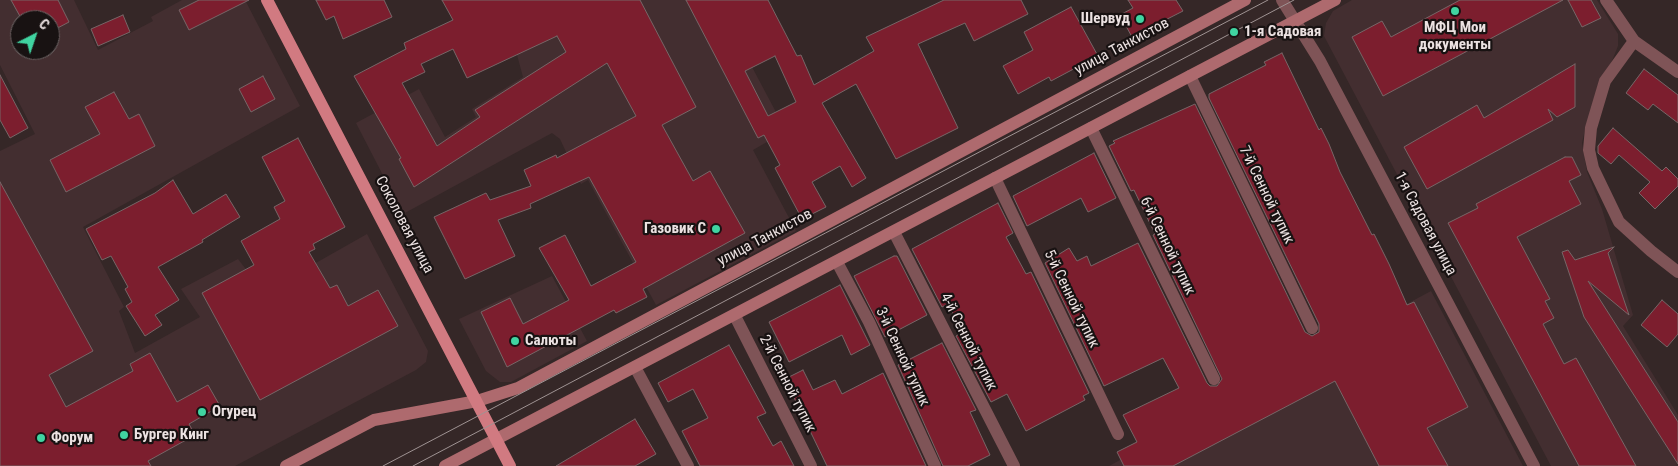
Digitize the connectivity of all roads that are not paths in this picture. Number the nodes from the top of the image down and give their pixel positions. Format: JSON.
{"nodes":[{"id":1,"x":267,"y":0,"type":"edge"},
{"id":2,"x":1245,"y":0,"type":"edge"},
{"id":3,"x":1282,"y":0,"type":"edge"},
{"id":4,"x":1335,"y":0,"type":"edge"},
{"id":5,"x":1606,"y":0,"type":"edge"},
{"id":6,"x":1295,"y":21,"type":"junction"},
{"id":7,"x":1634,"y":41,"type":"junction"},
{"id":8,"x":1678,"y":72,"type":"edge"},
{"id":9,"x":1190,"y":76,"type":"junction"},
{"id":10,"x":1091,"y":128,"type":"junction"},
{"id":11,"x":995,"y":178,"type":"junction"},
{"id":12,"x":894,"y":232,"type":"junction"},
{"id":13,"x":838,"y":262,"type":"junction"},
{"id":14,"x":1678,"y":272,"type":"edge"},
{"id":15,"x":735,"y":316,"type":"junction"},
{"id":16,"x":1312,"y":328,"type":"dead end"},
{"id":17,"x":635,"y":367,"type":"junction"},
{"id":18,"x":1214,"y":378,"type":"dead end"},
{"id":19,"x":477,"y":401,"type":"junction"},
{"id":20,"x":1118,"y":434,"type":"dead end"},
{"id":21,"x":497,"y":439,"type":"junction"},
{"id":22,"x":286,"y":466,"type":"edge"},
{"id":23,"x":445,"y":466,"type":"edge"},
{"id":24,"x":510,"y":466,"type":"edge"},
{"id":25,"x":688,"y":466,"type":"edge"},
{"id":26,"x":811,"y":466,"type":"edge"},
{"id":27,"x":934,"y":466,"type":"edge"},
{"id":28,"x":1014,"y":466,"type":"edge"},
{"id":29,"x":1534,"y":466,"type":"edge"}],
"edges":[{"from":1,"to":19,"type":"main road","name":"Соколовая улица"},
{"from":2,"to":19,"type":"main road","name":"улица Танкистов"},
{"from":3,"to":6,"type":"street","name":"1-я Садовая улица"},
{"from":4,"to":6,"type":"main road"},
{"from":5,"to":7,"type":"street"},
{"from":6,"to":9,"type":"main road"},
{"from":6,"to":29,"type":"street","name":"1-я Садовая улица"},
{"from":7,"to":8,"type":"street"},
{"from":7,"to":14,"type":"street"},
{"from":9,"to":10,"type":"main road"},
{"from":9,"to":16,"type":"street","name":"7-й Сенной тупик"},
{"from":10,"to":11,"type":"main road"},
{"from":10,"to":18,"type":"street","name":"6-й Сенной тупик"},
{"from":11,"to":12,"type":"main road"},
{"from":11,"to":20,"type":"street","name":"5-й Сенной тупик"},
{"from":12,"to":13,"type":"main road"},
{"from":12,"to":28,"type":"street","name":"4-й Сенной тупик"},
{"from":13,"to":15,"type":"main road"},
{"from":13,"to":27,"type":"street","name":"3-й Сенной тупик"},
{"from":15,"to":17,"type":"main road"},
{"from":15,"to":26,"type":"street","name":"2-й Сенной тупик"},
{"from":17,"to":21,"type":"main road"},
{"from":17,"to":25,"type":"street"},
{"from":19,"to":21,"type":"main road","name":"Соколовая улица"},
{"from":19,"to":22,"type":"main road","name":"улица Танкистов"},
{"from":21,"to":23,"type":"main road"},
{"from":21,"to":24,"type":"main road","name":"Соколовая улица"}]}
